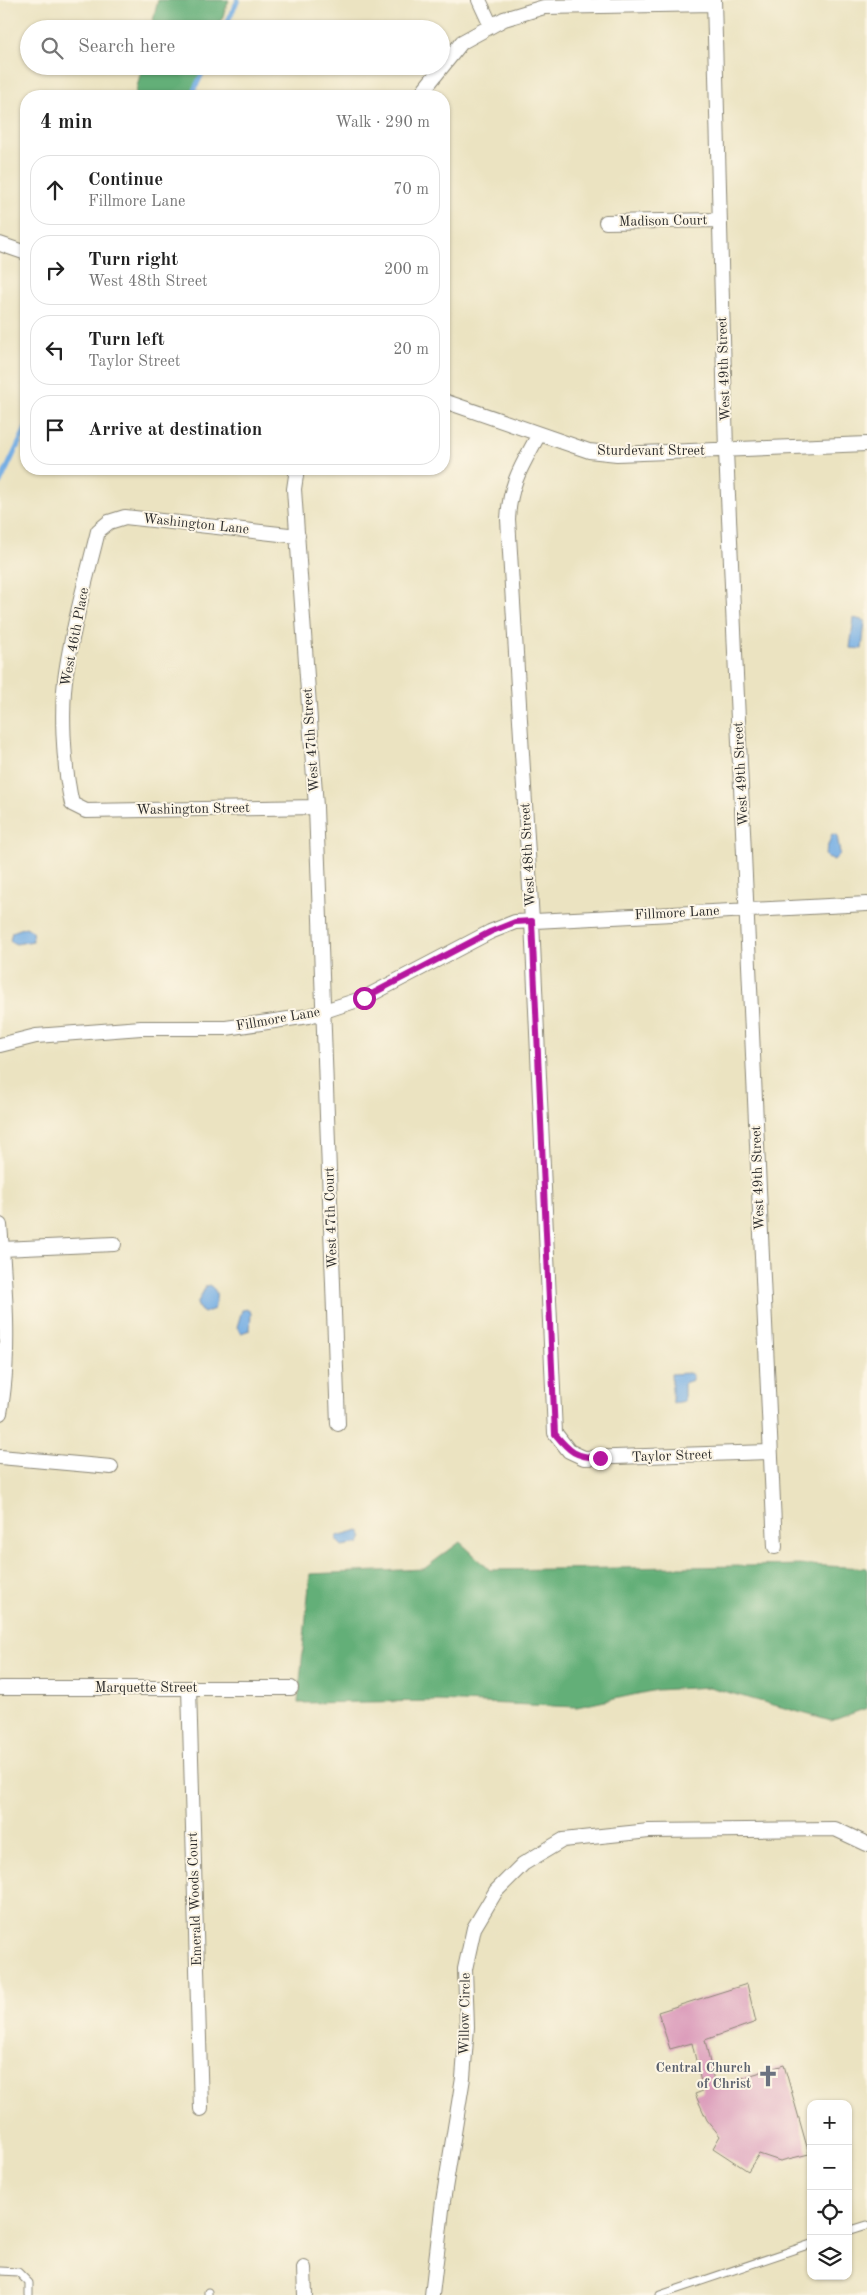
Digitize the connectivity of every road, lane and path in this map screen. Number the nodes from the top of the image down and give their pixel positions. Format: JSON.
{"nodes":[{"id":1,"x":479,"y":0,"type":"edge"},
{"id":2,"x":714,"y":2,"type":"edge"},
{"id":3,"x":491,"y":26,"type":"junction"},
{"id":4,"x":450,"y":57,"type":"edge"},
{"id":5,"x":436,"y":75,"type":"edge"},
{"id":6,"x":425,"y":90,"type":"edge"},
{"id":7,"x":720,"y":220,"type":"junction"},
{"id":8,"x":606,"y":222,"type":"dead end"},
{"id":9,"x":0,"y":244,"type":"edge"},
{"id":10,"x":20,"y":251,"type":"edge"},
{"id":11,"x":450,"y":403,"type":"edge"},
{"id":12,"x":539,"y":434,"type":"junction"},
{"id":13,"x":867,"y":444,"type":"edge"},
{"id":14,"x":726,"y":450,"type":"junction"},
{"id":15,"x":296,"y":475,"type":"edge"},
{"id":16,"x":98,"y":531,"type":"joint"},
{"id":17,"x":298,"y":536,"type":"junction"},
{"id":18,"x":72,"y":804,"type":"joint"},
{"id":19,"x":316,"y":807,"type":"junction"},
{"id":20,"x":867,"y":904,"type":"edge"},
{"id":21,"x":747,"y":909,"type":"junction"},
{"id":22,"x":532,"y":921,"type":"junction"},
{"id":23,"x":323,"y":1011,"type":"junction"},
{"id":24,"x":0,"y":1045,"type":"edge"},
{"id":25,"x":0,"y":1225,"type":"edge"},
{"id":26,"x":114,"y":1244,"type":"dead end"},
{"id":27,"x":2,"y":1249,"type":"junction"},
{"id":28,"x":0,"y":1413,"type":"edge"},
{"id":29,"x":338,"y":1424,"type":"dead end"},
{"id":30,"x":555,"y":1434,"type":"joint"},
{"id":31,"x":769,"y":1452,"type":"junction"},
{"id":32,"x":0,"y":1457,"type":"edge"},
{"id":33,"x":111,"y":1467,"type":"dead end"},
{"id":34,"x":775,"y":1547,"type":"dead end"},
{"id":35,"x":0,"y":1688,"type":"edge"},
{"id":36,"x":189,"y":1688,"type":"junction"},
{"id":37,"x":291,"y":1688,"type":"dead end"},
{"id":38,"x":867,"y":1844,"type":"edge"},
{"id":39,"x":201,"y":2109,"type":"dead end"},
{"id":40,"x":867,"y":2225,"type":"edge"},
{"id":41,"x":852,"y":2231,"type":"edge"},
{"id":42,"x":807,"y":2245,"type":"edge"},
{"id":43,"x":304,"y":2268,"type":"dead end"},
{"id":44,"x":0,"y":2270,"type":"edge"},
{"id":45,"x":29,"y":2295,"type":"edge"},
{"id":46,"x":305,"y":2295,"type":"edge"},
{"id":47,"x":432,"y":2295,"type":"edge"},
{"id":48,"x":660,"y":2295,"type":"edge"}],
"edges":[{"from":1,"to":3,"type":"street"},
{"from":2,"to":3,"type":"street"},
{"from":2,"to":7,"type":"street","name":"West 49th Street"},
{"from":3,"to":4,"type":"street"},
{"from":5,"to":6,"type":"street"},
{"from":7,"to":8,"type":"street","name":"Madison Court"},
{"from":7,"to":14,"type":"street","name":"West 49th Street"},
{"from":9,"to":10,"type":"street"},
{"from":11,"to":12,"type":"street","name":"Sturdevant Street"},
{"from":12,"to":14,"type":"street","name":"Sturdevant Street"},
{"from":12,"to":22,"type":"street","name":"West 48th Street"},
{"from":13,"to":14,"type":"street","name":"Sturdevant Street"},
{"from":14,"to":21,"type":"street","name":"West 49th Street"},
{"from":15,"to":17,"type":"street","name":"West 47th Street"},
{"from":16,"to":17,"type":"street","name":"Washington Lane"},
{"from":16,"to":18,"type":"street","name":"West 46th Place"},
{"from":17,"to":19,"type":"street","name":"West 47th Street"},
{"from":18,"to":19,"type":"street","name":"Washington Street"},
{"from":19,"to":23,"type":"street","name":"West 47th Street"},
{"from":20,"to":21,"type":"street","name":"Fillmore Lane"},
{"from":21,"to":22,"type":"street","name":"Fillmore Lane"},
{"from":21,"to":31,"type":"street","name":"West 49th Street"},
{"from":22,"to":23,"type":"street","name":"Fillmore Lane"},
{"from":22,"to":30,"type":"street","name":"West 48th Street"},
{"from":23,"to":24,"type":"street","name":"Fillmore Lane"},
{"from":23,"to":29,"type":"street","name":"West 47th Court"},
{"from":25,"to":27,"type":"street"},
{"from":26,"to":27,"type":"street"},
{"from":27,"to":28,"type":"street"},
{"from":30,"to":31,"type":"street","name":"Taylor Street"},
{"from":31,"to":34,"type":"street","name":"West 49th Street"},
{"from":32,"to":33,"type":"street"},
{"from":35,"to":36,"type":"street","name":"Marquette Street"},
{"from":36,"to":37,"type":"street","name":"Marquette Street"},
{"from":36,"to":39,"type":"street","name":"Emerald Woods Court"},
{"from":38,"to":47,"type":"street","name":"Willow Circle"},
{"from":40,"to":41,"type":"lane"},
{"from":42,"to":48,"type":"lane"},
{"from":43,"to":46,"type":"street"},
{"from":44,"to":45,"type":"lane"}]}
